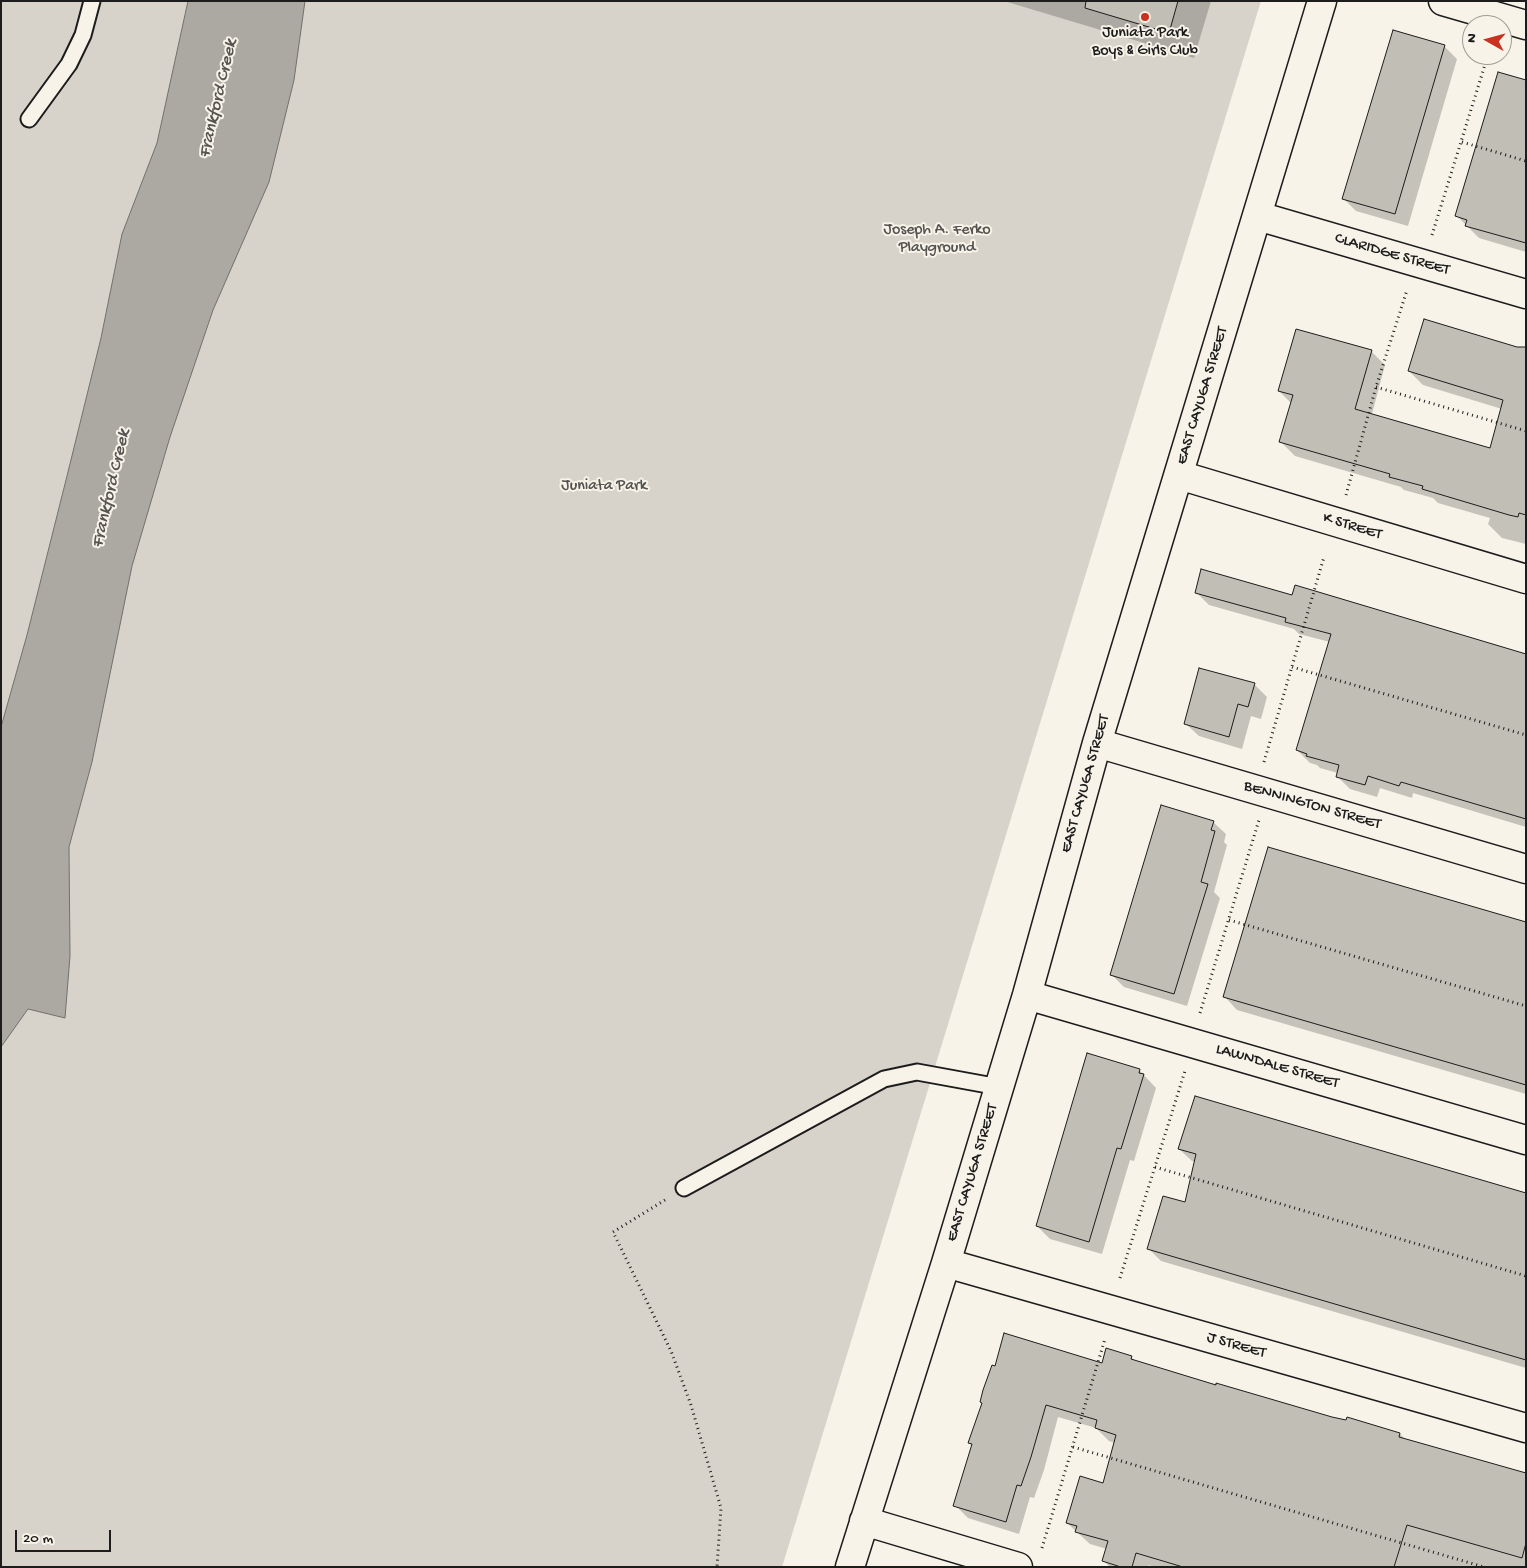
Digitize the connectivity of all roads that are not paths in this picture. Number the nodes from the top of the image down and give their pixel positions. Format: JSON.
{"nodes":[{"id":1,"x":92,"y":1,"type":"edge"},
{"id":2,"x":1322,"y":1,"type":"edge"},
{"id":3,"x":1443,"y":1,"type":"edge"},
{"id":4,"x":1526,"y":25,"type":"edge"},
{"id":5,"x":29,"y":119,"type":"dead end"},
{"id":6,"x":1258,"y":216,"type":"junction"},
{"id":7,"x":1526,"y":294,"type":"edge"},
{"id":8,"x":1179,"y":475,"type":"junction"},
{"id":9,"x":1526,"y":579,"type":"edge"},
{"id":10,"x":1097,"y":743,"type":"junction"},
{"id":11,"x":1526,"y":868,"type":"edge"},
{"id":12,"x":1027,"y":995,"type":"junction"},
{"id":13,"x":999,"y":1087,"type":"junction"},
{"id":14,"x":1526,"y":1140,"type":"edge"},
{"id":15,"x":684,"y":1188,"type":"road end"},
{"id":16,"x":946,"y":1263,"type":"junction"},
{"id":17,"x":1526,"y":1428,"type":"edge"},
{"id":18,"x":864,"y":1521,"type":"junction"},
{"id":19,"x":850,"y":1567,"type":"edge"},
{"id":20,"x":1018,"y":1567,"type":"edge"}],
"edges":[{"from":1,"to":5,"type":"lane"},
{"from":2,"to":6,"type":"street","name":"EAST CAYUGA STREET"},
{"from":3,"to":4,"type":"street"},
{"from":6,"to":7,"type":"street","name":"CLARIDGE STREET"},
{"from":6,"to":8,"type":"street","name":"EAST CAYUGA STREET"},
{"from":8,"to":9,"type":"street","name":"K STREET"},
{"from":8,"to":10,"type":"street","name":"EAST CAYUGA STREET"},
{"from":10,"to":11,"type":"street","name":"BENNINGTON STREET"},
{"from":10,"to":12,"type":"street","name":"EAST CAYUGA STREET"},
{"from":12,"to":13,"type":"street","name":"EAST CAYUGA STREET"},
{"from":12,"to":14,"type":"street","name":"LAWNDALE STREET"},
{"from":13,"to":15,"type":"lane"},
{"from":13,"to":16,"type":"street","name":"EAST CAYUGA STREET"},
{"from":16,"to":17,"type":"street","name":"J STREET"},
{"from":16,"to":18,"type":"street","name":"EAST CAYUGA STREET"},
{"from":18,"to":19,"type":"street","name":"EAST CAYUGA STREET"},
{"from":18,"to":20,"type":"street"}]}
